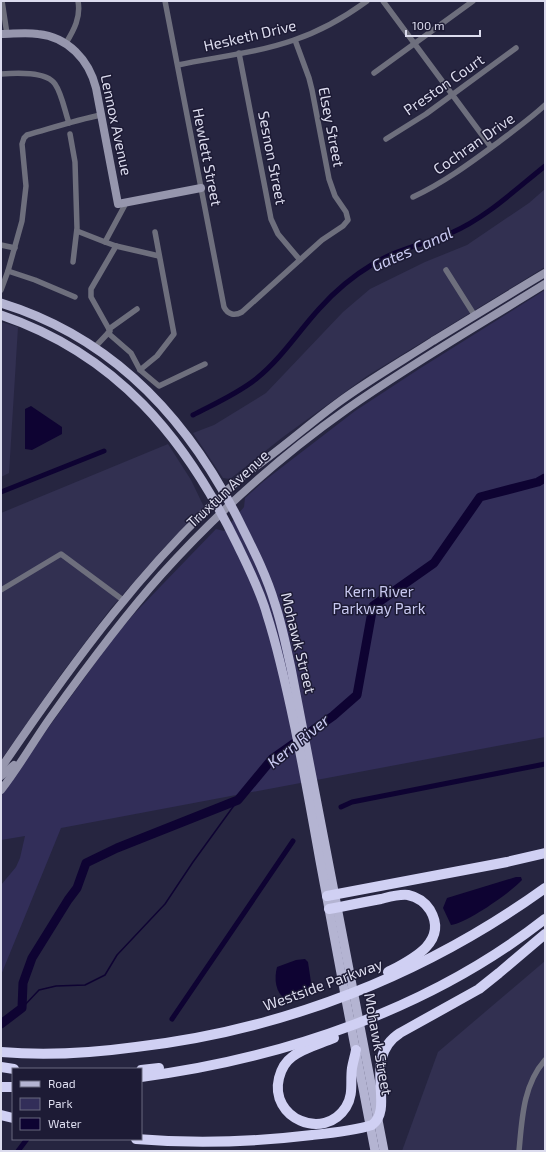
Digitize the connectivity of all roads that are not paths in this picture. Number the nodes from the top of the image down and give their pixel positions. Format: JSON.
{"nodes":[{"id":1,"x":2,"y":1,"type":"edge"},
{"id":2,"x":78,"y":1,"type":"edge"},
{"id":3,"x":165,"y":1,"type":"edge"},
{"id":4,"x":367,"y":1,"type":"edge"},
{"id":5,"x":383,"y":1,"type":"edge"},
{"id":6,"x":473,"y":1,"type":"edge"},
{"id":7,"x":4,"y":34,"type":"edge"},
{"id":8,"x":295,"y":40,"type":"junction"},
{"id":9,"x":66,"y":43,"type":"junction"},
{"id":10,"x":415,"y":44,"type":"junction"},
{"id":11,"x":516,"y":48,"type":"dead end"},
{"id":12,"x":240,"y":53,"type":"junction"},
{"id":13,"x":178,"y":65,"type":"junction"},
{"id":14,"x":374,"y":73,"type":"dead end"},
{"id":15,"x":1,"y":74,"type":"edge"},
{"id":16,"x":452,"y":95,"type":"junction"},
{"id":17,"x":545,"y":105,"type":"edge"},
{"id":18,"x":101,"y":115,"type":"junction"},
{"id":19,"x":69,"y":123,"type":"junction"},
{"id":20,"x":70,"y":134,"type":"dead end"},
{"id":21,"x":386,"y":139,"type":"dead end"},
{"id":22,"x":491,"y":147,"type":"junction"},
{"id":23,"x":201,"y":188,"type":"junction"},
{"id":24,"x":413,"y":197,"type":"dead end"},
{"id":25,"x":126,"y":202,"type":"junction"},
{"id":26,"x":77,"y":230,"type":"junction"},
{"id":27,"x":155,"y":232,"type":"dead end"},
{"id":28,"x":105,"y":242,"type":"junction"},
{"id":29,"x":1,"y":245,"type":"edge"},
{"id":30,"x":116,"y":246,"type":"junction"},
{"id":31,"x":15,"y":248,"type":"junction"},
{"id":32,"x":160,"y":256,"type":"junction"},
{"id":33,"x":300,"y":260,"type":"junction"},
{"id":34,"x":73,"y":262,"type":"dead end"},
{"id":35,"x":446,"y":270,"type":"dead end"},
{"id":36,"x":8,"y":271,"type":"junction"},
{"id":37,"x":545,"y":272,"type":"edge"},
{"id":38,"x":545,"y":284,"type":"edge"},
{"id":39,"x":1,"y":290,"type":"edge"},
{"id":40,"x":75,"y":297,"type":"dead end"},
{"id":41,"x":1,"y":303,"type":"edge"},
{"id":42,"x":137,"y":310,"type":"dead end"},
{"id":43,"x":1,"y":314,"type":"edge"},
{"id":44,"x":475,"y":316,"type":"junction"},
{"id":45,"x":108,"y":331,"type":"junction"},
{"id":46,"x":459,"y":337,"type":"junction"},
{"id":47,"x":64,"y":343,"type":"junction"},
{"id":48,"x":95,"y":347,"type":"junction"},
{"id":49,"x":205,"y":364,"type":"dead end"},
{"id":50,"x":140,"y":370,"type":"junction"},
{"id":51,"x":159,"y":421,"type":"junction"},
{"id":52,"x":185,"y":433,"type":"junction"},
{"id":53,"x":225,"y":492,"type":"junction"},
{"id":54,"x":215,"y":502,"type":"junction"},
{"id":55,"x":231,"y":503,"type":"junction"},
{"id":56,"x":222,"y":513,"type":"junction"},
{"id":57,"x":1,"y":590,"type":"edge"},
{"id":58,"x":123,"y":600,"type":"junction"},
{"id":59,"x":25,"y":755,"type":"junction"},
{"id":60,"x":1,"y":768,"type":"edge"},
{"id":61,"x":1,"y":776,"type":"edge"},
{"id":62,"x":309,"y":777,"type":"junction"},
{"id":63,"x":1,"y":790,"type":"edge"},
{"id":64,"x":545,"y":853,"type":"edge"},
{"id":65,"x":545,"y":888,"type":"edge"},
{"id":66,"x":331,"y":895,"type":"junction"},
{"id":67,"x":333,"y":908,"type":"junction"},
{"id":68,"x":545,"y":919,"type":"edge"},
{"id":69,"x":545,"y":934,"type":"edge"},
{"id":70,"x":462,"y":974,"type":"junction"},
{"id":71,"x":286,"y":1016,"type":"junction"},
{"id":72,"x":358,"y":1043,"type":"junction"},
{"id":73,"x":1,"y":1047,"type":"edge"},
{"id":74,"x":268,"y":1051,"type":"junction"},
{"id":75,"x":1,"y":1052,"type":"edge"},
{"id":76,"x":45,"y":1053,"type":"junction"},
{"id":77,"x":545,"y":1060,"type":"edge"},
{"id":78,"x":1,"y":1067,"type":"edge"},
{"id":79,"x":12,"y":1069,"type":"edge"},
{"id":80,"x":142,"y":1070,"type":"edge"},
{"id":81,"x":142,"y":1077,"type":"edge"},
{"id":82,"x":1,"y":1087,"type":"edge"},
{"id":83,"x":12,"y":1087,"type":"edge"},
{"id":84,"x":1,"y":1115,"type":"edge"},
{"id":85,"x":12,"y":1118,"type":"edge"},
{"id":86,"x":374,"y":1123,"type":"junction"},
{"id":87,"x":142,"y":1139,"type":"edge"},
{"id":88,"x":375,"y":1151,"type":"edge"},
{"id":89,"x":384,"y":1151,"type":"edge"},
{"id":90,"x":519,"y":1151,"type":"edge"}],
"edges":[{"from":1,"to":7,"type":"street"},
{"from":2,"to":9,"type":"street"},
{"from":3,"to":13,"type":"street","name":"Hewlett Street"},
{"from":4,"to":8,"type":"street","name":"Hesketh Drive"},
{"from":5,"to":10,"type":"street"},
{"from":6,"to":10,"type":"street"},
{"from":7,"to":9,"type":"main road","name":"Lennox Avenue"},
{"from":8,"to":12,"type":"street","name":"Hesketh Drive"},
{"from":8,"to":33,"type":"street","name":"Elsey Street"},
{"from":9,"to":18,"type":"main road","name":"Lennox Avenue"},
{"from":10,"to":14,"type":"street"},
{"from":10,"to":16,"type":"street"},
{"from":11,"to":16,"type":"street","name":"Preston Court"},
{"from":12,"to":13,"type":"street","name":"Hesketh Drive"},
{"from":12,"to":33,"type":"street","name":"Sesnon Street"},
{"from":13,"to":23,"type":"street","name":"Hewlett Street"},
{"from":15,"to":19,"type":"street"},
{"from":16,"to":21,"type":"street","name":"Preston Court"},
{"from":16,"to":22,"type":"street"},
{"from":17,"to":22,"type":"street","name":"Cochran Drive"},
{"from":18,"to":19,"type":"street"},
{"from":18,"to":25,"type":"main road","name":"Lennox Avenue"},
{"from":19,"to":31,"type":"street"},
{"from":20,"to":26,"type":"street"},
{"from":22,"to":24,"type":"street","name":"Cochran Drive"},
{"from":23,"to":25,"type":"main road"},
{"from":23,"to":33,"type":"street","name":"Hewlett Street"},
{"from":25,"to":28,"type":"street"},
{"from":26,"to":28,"type":"street"},
{"from":26,"to":34,"type":"street"},
{"from":27,"to":32,"type":"street"},
{"from":28,"to":30,"type":"street"},
{"from":29,"to":31,"type":"street"},
{"from":30,"to":32,"type":"street"},
{"from":30,"to":45,"type":"street"},
{"from":31,"to":36,"type":"street"},
{"from":32,"to":50,"type":"street"},
{"from":35,"to":44,"type":"street"},
{"from":36,"to":39,"type":"street"},
{"from":36,"to":40,"type":"street"},
{"from":37,"to":44,"type":"main road","name":"Truxtun Avenue"},
{"from":38,"to":46,"type":"main road","name":"Truxtun Avenue"},
{"from":41,"to":48,"type":"main road","name":"Mohawk Street"},
{"from":42,"to":45,"type":"street"},
{"from":43,"to":47,"type":"main road","name":"Mohawk Street"},
{"from":44,"to":46,"type":"main road"},
{"from":44,"to":53,"type":"main road","name":"Truxtun Avenue"},
{"from":45,"to":48,"type":"street"},
{"from":45,"to":50,"type":"street"},
{"from":46,"to":55,"type":"main road","name":"Truxtun Avenue"},
{"from":47,"to":48,"type":"main road"},
{"from":47,"to":51,"type":"main road","name":"Mohawk Street"},
{"from":48,"to":52,"type":"main road","name":"Mohawk Street"},
{"from":49,"to":50,"type":"street"},
{"from":51,"to":52,"type":"main road"},
{"from":51,"to":54,"type":"main road","name":"Mohawk Street"},
{"from":52,"to":53,"type":"main road","name":"Mohawk Street"},
{"from":53,"to":54,"type":"main road","name":"Truxtun Avenue"},
{"from":53,"to":55,"type":"main road","name":"Mohawk Street"},
{"from":54,"to":56,"type":"main road","name":"Mohawk Street"},
{"from":54,"to":58,"type":"main road","name":"Truxtun Avenue"},
{"from":55,"to":56,"type":"main road","name":"Truxtun Avenue"},
{"from":55,"to":62,"type":"main road","name":"Mohawk Street"},
{"from":56,"to":59,"type":"main road","name":"Truxtun Avenue"},
{"from":56,"to":62,"type":"main road","name":"Mohawk Street"},
{"from":57,"to":58,"type":"street"},
{"from":58,"to":60,"type":"main road","name":"Truxtun Avenue"},
{"from":59,"to":61,"type":"main road"},
{"from":59,"to":63,"type":"main road","name":"Truxtun Avenue"},
{"from":62,"to":66,"type":"main road","name":"Mohawk Street"},
{"from":64,"to":66,"type":"highway"},
{"from":65,"to":71,"type":"highway","name":"Westside Parkway"},
{"from":66,"to":67,"type":"main road","name":"Mohawk Street"},
{"from":67,"to":71,"type":"highway"},
{"from":67,"to":72,"type":"main road","name":"Mohawk Street"},
{"from":68,"to":70,"type":"highway"},
{"from":69,"to":86,"type":"highway"},
{"from":70,"to":72,"type":"highway"},
{"from":70,"to":74,"type":"highway"},
{"from":71,"to":76,"type":"highway","name":"Westside Parkway"},
{"from":72,"to":86,"type":"main road","name":"Mohawk Street"},
{"from":72,"to":86,"type":"main road","name":"Mohawk Street"},
{"from":73,"to":76,"type":"highway"},
{"from":74,"to":80,"type":"highway"},
{"from":74,"to":81,"type":"highway"},
{"from":75,"to":76,"type":"highway"},
{"from":77,"to":90,"type":"street"},
{"from":78,"to":79,"type":"highway"},
{"from":82,"to":83,"type":"highway"},
{"from":84,"to":85,"type":"highway"},
{"from":86,"to":87,"type":"highway"},
{"from":86,"to":88,"type":"main road","name":"Mohawk Street"},
{"from":86,"to":89,"type":"main road","name":"Mohawk Street"}]}
